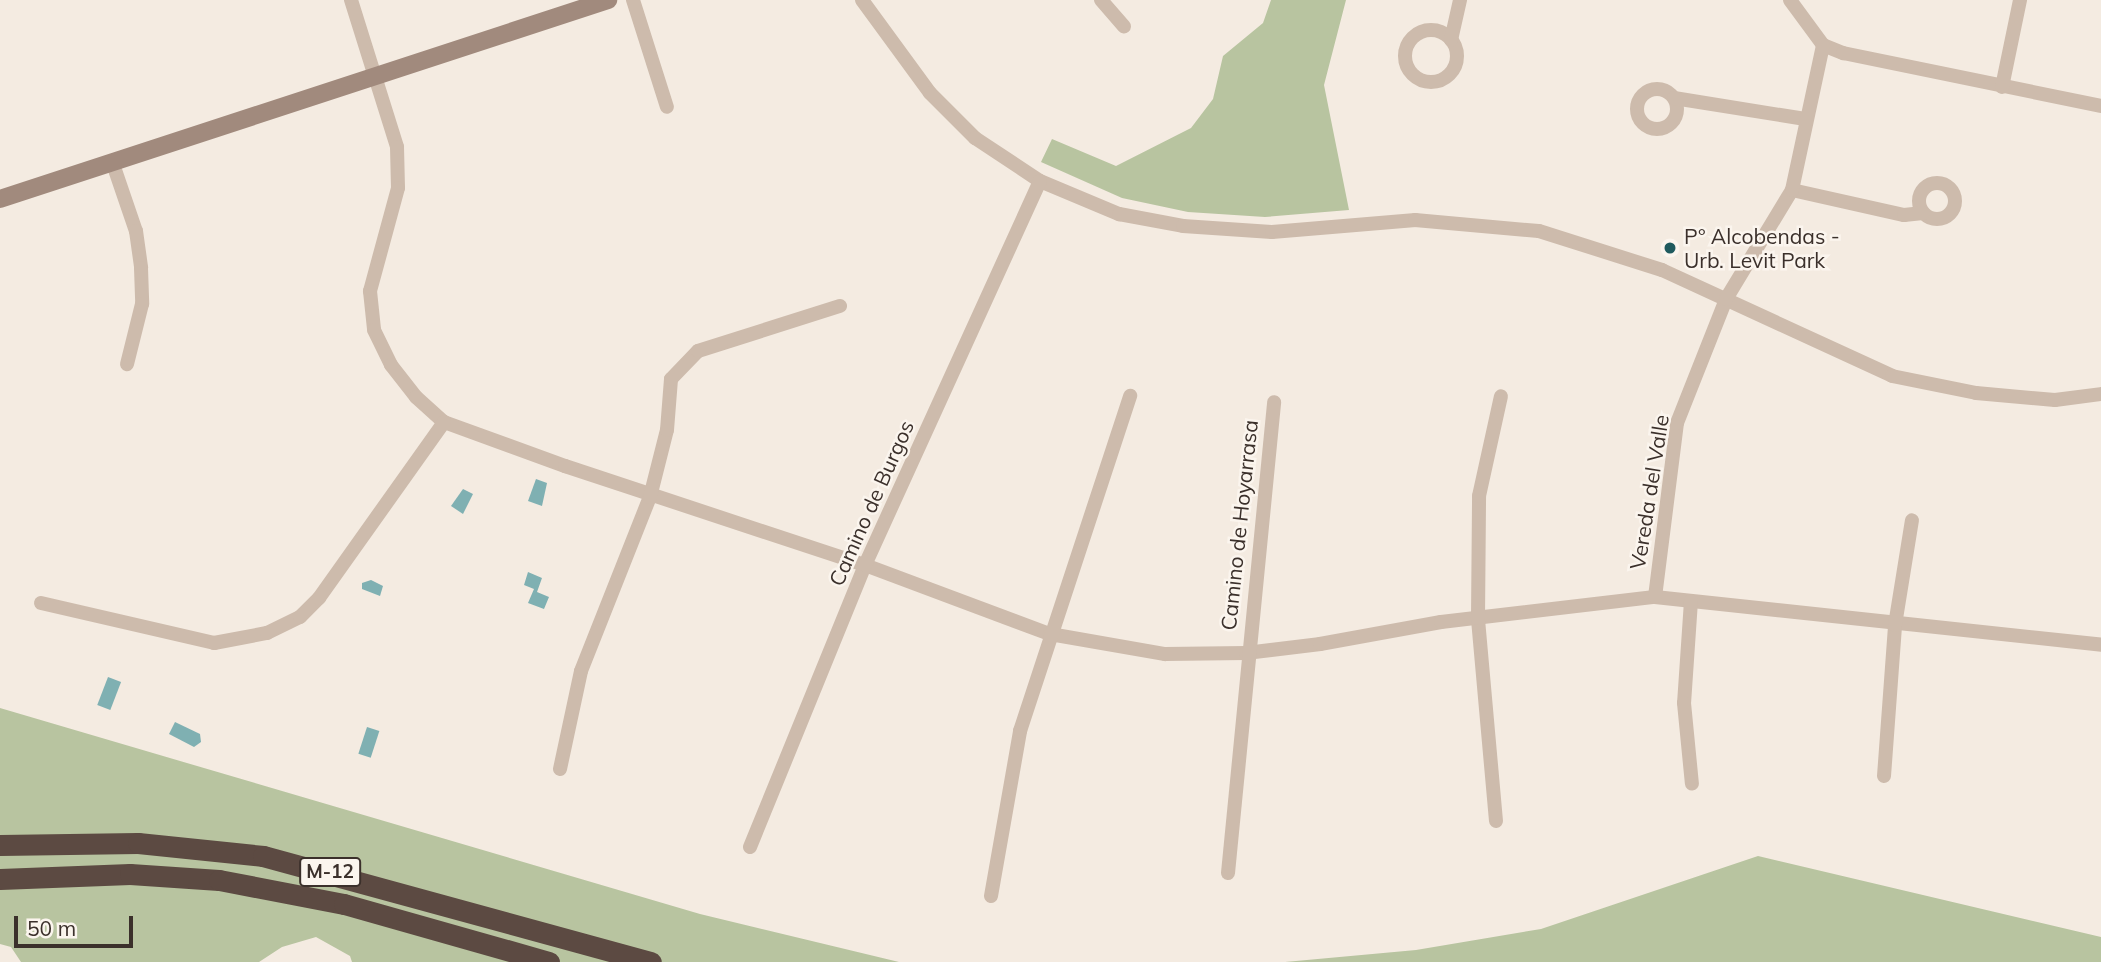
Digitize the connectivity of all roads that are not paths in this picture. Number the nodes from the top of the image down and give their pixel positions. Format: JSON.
{"nodes":[{"id":1,"x":351,"y":0,"type":"edge"},
{"id":2,"x":608,"y":0,"type":"edge"},
{"id":3,"x":633,"y":0,"type":"edge"},
{"id":4,"x":1101,"y":0,"type":"edge"},
{"id":5,"x":1460,"y":0,"type":"edge"},
{"id":6,"x":1790,"y":0,"type":"edge"},
{"id":7,"x":2020,"y":0,"type":"edge"},
{"id":8,"x":862,"y":1,"type":"edge"},
{"id":9,"x":1124,"y":26,"type":"dead end"},
{"id":10,"x":1451,"y":40,"type":"dead end"},
{"id":11,"x":1823,"y":45,"type":"junction"},
{"id":12,"x":377,"y":75,"type":"junction"},
{"id":13,"x":2002,"y":87,"type":"junction"},
{"id":14,"x":1674,"y":98,"type":"dead end"},
{"id":15,"x":2101,"y":106,"type":"edge"},
{"id":16,"x":667,"y":107,"type":"dead end"},
{"id":17,"x":1805,"y":120,"type":"junction"},
{"id":18,"x":113,"y":163,"type":"junction"},
{"id":19,"x":1040,"y":181,"type":"junction"},
{"id":20,"x":1791,"y":190,"type":"junction"},
{"id":21,"x":0,"y":199,"type":"edge"},
{"id":22,"x":1923,"y":213,"type":"dead end"},
{"id":23,"x":1726,"y":299,"type":"junction"},
{"id":24,"x":840,"y":306,"type":"dead end"},
{"id":25,"x":127,"y":364,"type":"dead end"},
{"id":26,"x":2101,"y":394,"type":"edge"},
{"id":27,"x":1130,"y":396,"type":"dead end"},
{"id":28,"x":1501,"y":396,"type":"dead end"},
{"id":29,"x":1274,"y":402,"type":"dead end"},
{"id":30,"x":444,"y":422,"type":"junction"},
{"id":31,"x":650,"y":497,"type":"junction"},
{"id":32,"x":1912,"y":520,"type":"dead end"},
{"id":33,"x":864,"y":565,"type":"junction"},
{"id":34,"x":1655,"y":597,"type":"junction"},
{"id":35,"x":1691,"y":601,"type":"junction"},
{"id":36,"x":41,"y":603,"type":"dead end"},
{"id":37,"x":1478,"y":618,"type":"junction"},
{"id":38,"x":1895,"y":625,"type":"junction"},
{"id":39,"x":1051,"y":634,"type":"junction"},
{"id":40,"x":2101,"y":645,"type":"edge"},
{"id":41,"x":1246,"y":653,"type":"junction"},
{"id":42,"x":560,"y":769,"type":"dead end"},
{"id":43,"x":1885,"y":776,"type":"dead end"},
{"id":44,"x":1692,"y":784,"type":"dead end"},
{"id":45,"x":1496,"y":821,"type":"dead end"},
{"id":46,"x":0,"y":845,"type":"edge"},
{"id":47,"x":750,"y":847,"type":"dead end"},
{"id":48,"x":1228,"y":873,"type":"dead end"},
{"id":49,"x":0,"y":879,"type":"edge"},
{"id":50,"x":991,"y":897,"type":"dead end"},
{"id":51,"x":549,"y":962,"type":"edge"},
{"id":52,"x":651,"y":962,"type":"edge"}],
"edges":[{"from":1,"to":12,"type":"street","name":"Camino de Hoyarrasa"},
{"from":2,"to":12,"type":"street"},
{"from":3,"to":16,"type":"street"},
{"from":4,"to":9,"type":"street"},
{"from":5,"to":10,"type":"street"},
{"from":6,"to":11,"type":"street"},
{"from":7,"to":13,"type":"street"},
{"from":8,"to":19,"type":"street"},
{"from":11,"to":13,"type":"street"},
{"from":11,"to":17,"type":"street","name":"Vereda del Valle"},
{"from":12,"to":18,"type":"street"},
{"from":12,"to":30,"type":"street","name":"Camino de Hoyarrasa"},
{"from":13,"to":15,"type":"street"},
{"from":14,"to":17,"type":"street"},
{"from":17,"to":20,"type":"street","name":"Vereda del Valle"},
{"from":18,"to":21,"type":"street"},
{"from":18,"to":25,"type":"street"},
{"from":19,"to":23,"type":"street"},
{"from":19,"to":33,"type":"street","name":"Camino de Burgos"},
{"from":20,"to":22,"type":"street"},
{"from":20,"to":23,"type":"street","name":"Vereda del Valle"},
{"from":23,"to":26,"type":"street"},
{"from":23,"to":34,"type":"street","name":"Vereda del Valle"},
{"from":24,"to":31,"type":"street"},
{"from":27,"to":39,"type":"street"},
{"from":28,"to":37,"type":"street"},
{"from":29,"to":41,"type":"street","name":"Camino de Hoyarrasa"},
{"from":30,"to":31,"type":"street","name":"Camino de Hoyarrasa"},
{"from":30,"to":36,"type":"street"},
{"from":31,"to":33,"type":"street","name":"Camino de Hoyarrasa"},
{"from":31,"to":42,"type":"street"},
{"from":32,"to":38,"type":"street"},
{"from":33,"to":39,"type":"street","name":"Camino de Hoyarrasa"},
{"from":33,"to":47,"type":"street","name":"Camino de Burgos"},
{"from":34,"to":35,"type":"street","name":"Camino de Hoyarrasa"},
{"from":34,"to":37,"type":"street","name":"Camino de Hoyarrasa"},
{"from":35,"to":38,"type":"street","name":"Camino de Hoyarrasa"},
{"from":35,"to":44,"type":"street"},
{"from":37,"to":41,"type":"street","name":"Camino de Hoyarrasa"},
{"from":37,"to":45,"type":"street"},
{"from":38,"to":40,"type":"street","name":"Camino de Hoyarrasa"},
{"from":38,"to":43,"type":"street"},
{"from":39,"to":41,"type":"street","name":"Camino de Hoyarrasa"},
{"from":39,"to":50,"type":"street"},
{"from":41,"to":48,"type":"street","name":"Camino de Hoyarrasa"},
{"from":46,"to":52,"type":"highway","number":"M-12"},
{"from":49,"to":51,"type":"highway","number":"M-12"}]}
